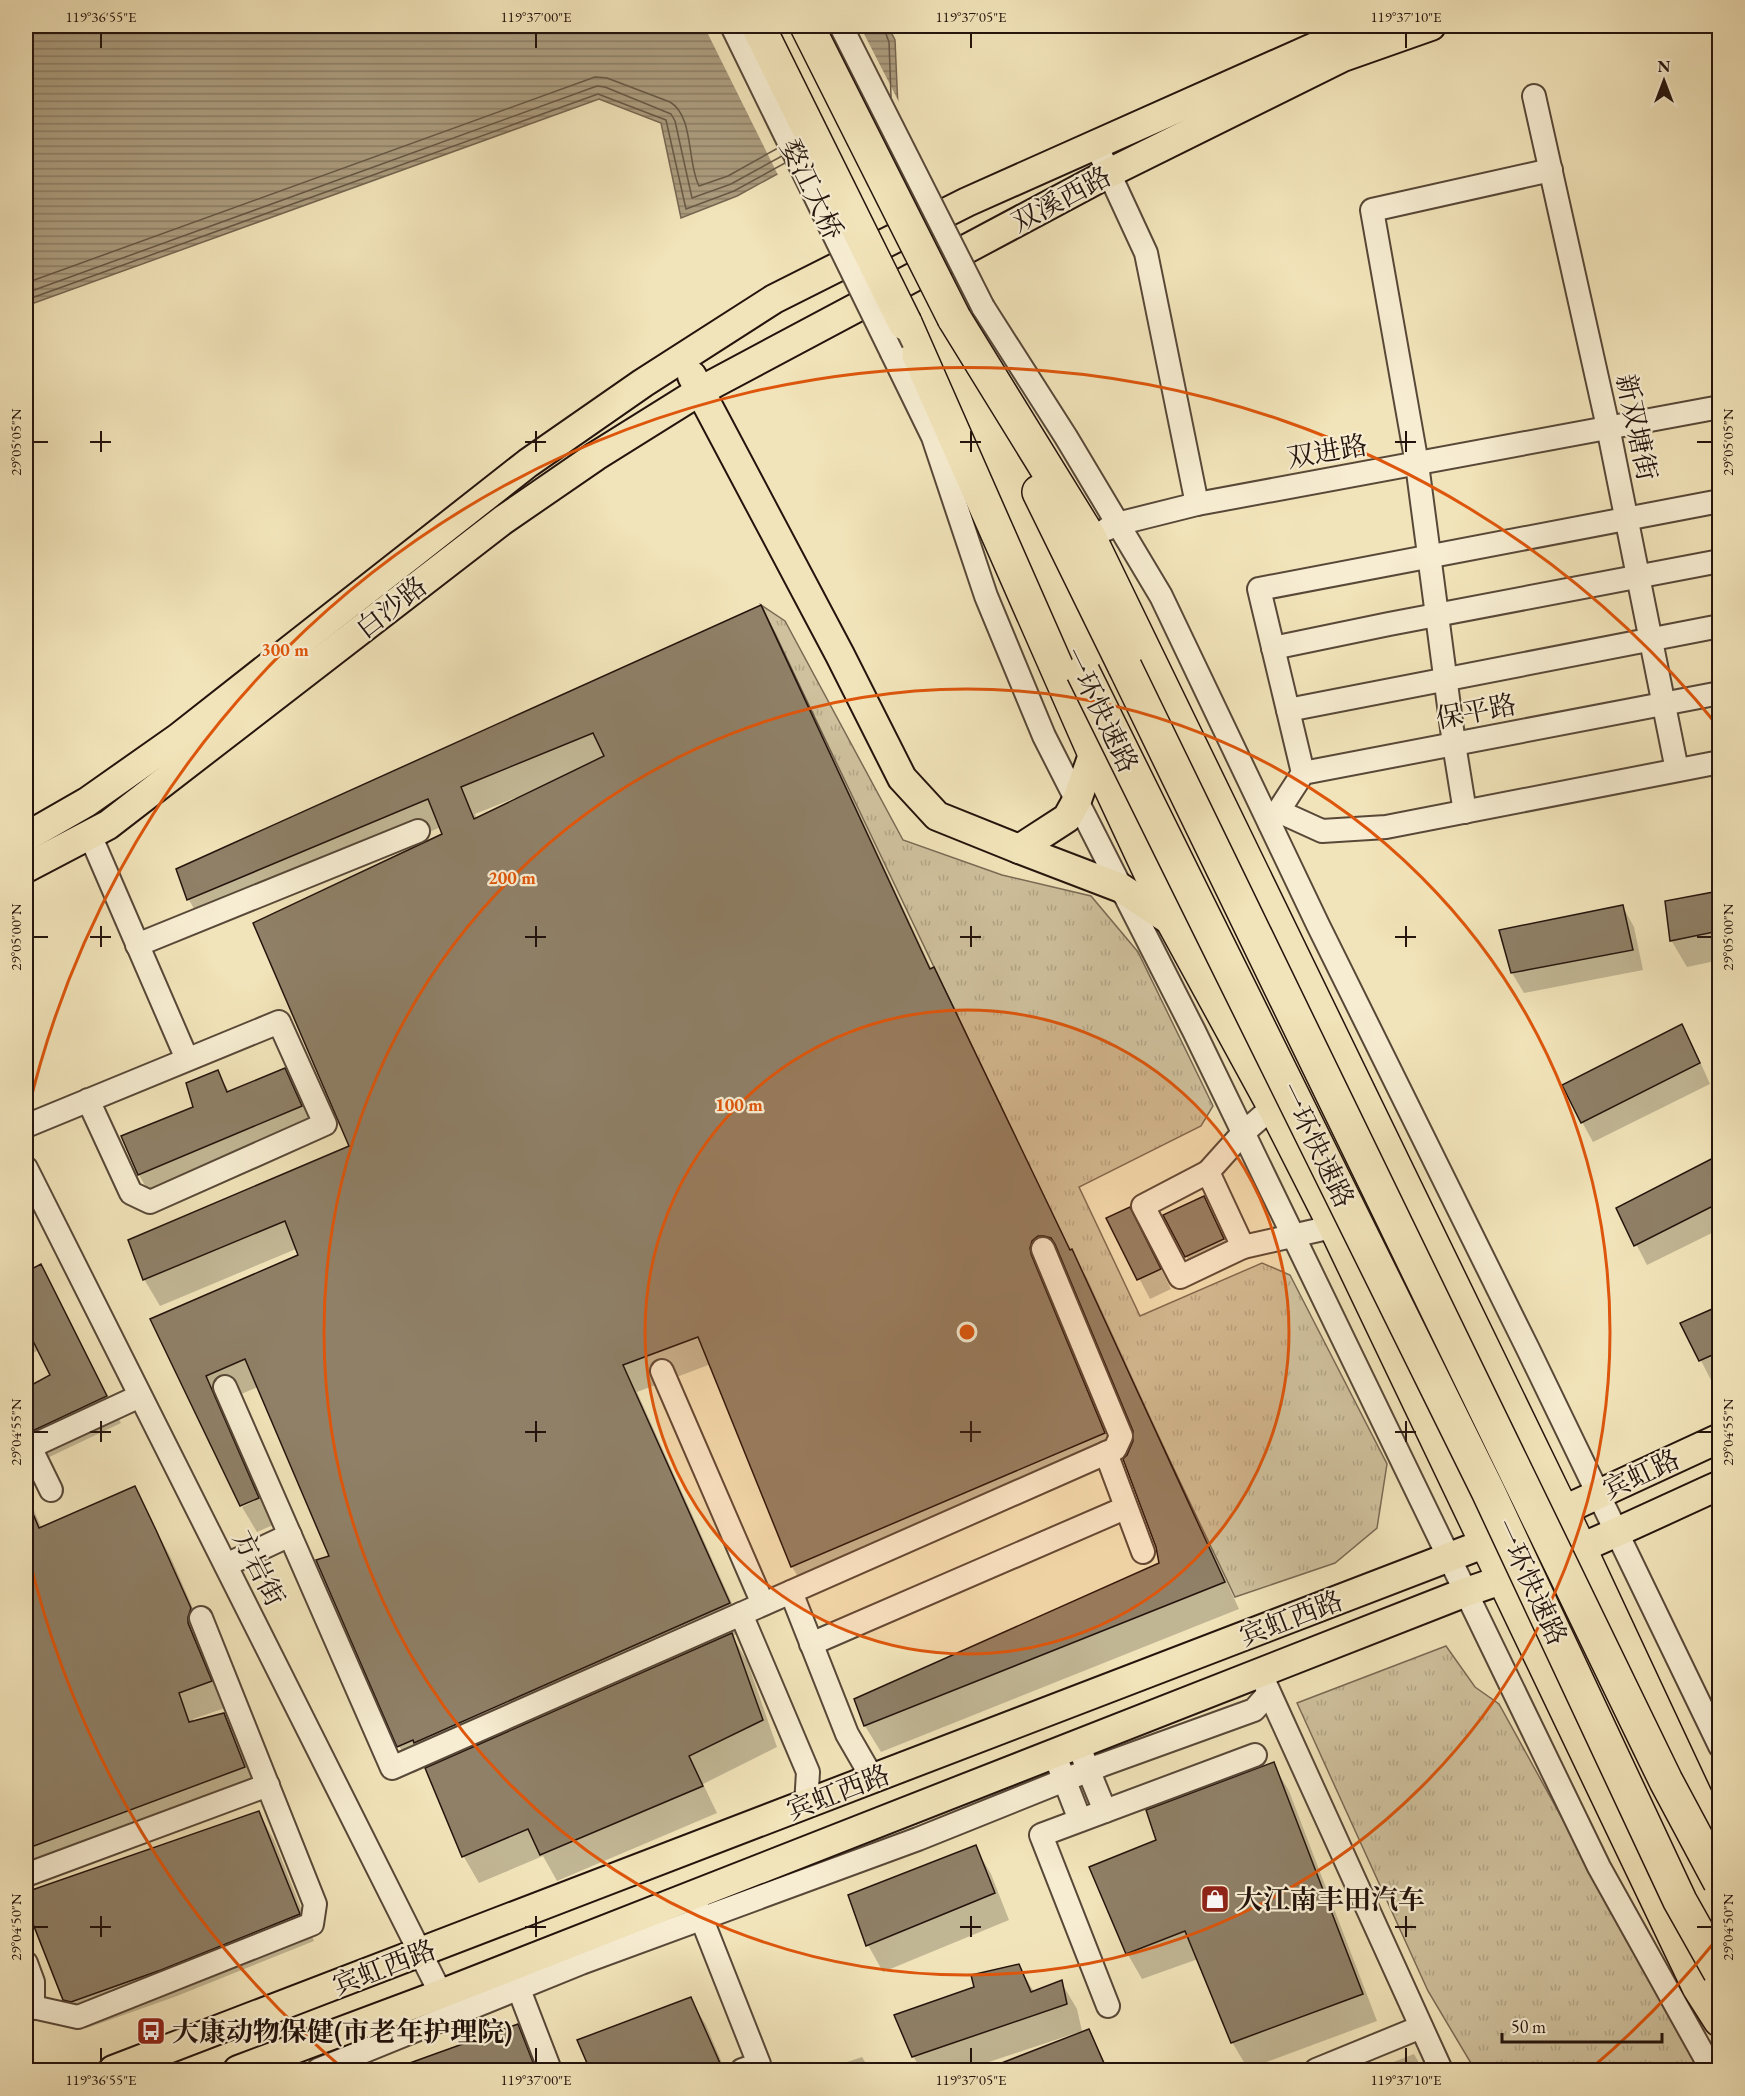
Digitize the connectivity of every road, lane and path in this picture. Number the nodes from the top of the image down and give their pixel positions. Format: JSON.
{"nodes":[{"id":1,"x":732,"y":26,"type":"edge"},
{"id":2,"x":758,"y":26,"type":"edge"},
{"id":3,"x":807,"y":26,"type":"edge"},
{"id":4,"x":841,"y":26,"type":"edge"},
{"id":5,"x":1362,"y":26,"type":"edge"},
{"id":6,"x":1431,"y":26,"type":"edge"},
{"id":7,"x":1534,"y":96,"type":"dead end"},
{"id":8,"x":1096,"y":145,"type":"junction"},
{"id":9,"x":1551,"y":170,"type":"junction"},
{"id":10,"x":1109,"y":173,"type":"junction"},
{"id":11,"x":968,"y":313,"type":"junction"},
{"id":12,"x":905,"y":323,"type":"junction"},
{"id":13,"x":683,"y":358,"type":"junction"},
{"id":14,"x":700,"y":391,"type":"junction"},
{"id":15,"x":1719,"y":407,"type":"edge"},
{"id":16,"x":1608,"y":427,"type":"junction"},
{"id":17,"x":1418,"y":464,"type":"junction"},
{"id":18,"x":1719,"y":501,"type":"edge"},
{"id":19,"x":1197,"y":504,"type":"junction"},
{"id":20,"x":1627,"y":519,"type":"junction"},
{"id":21,"x":1103,"y":530,"type":"junction"},
{"id":22,"x":1428,"y":556,"type":"junction"},
{"id":23,"x":1719,"y":561,"type":"edge"},
{"id":24,"x":1638,"y":576,"type":"junction"},
{"id":25,"x":1436,"y":615,"type":"junction"},
{"id":26,"x":1719,"y":626,"type":"edge"},
{"id":27,"x":1651,"y":639,"type":"junction"},
{"id":28,"x":1273,"y":648,"type":"junction"},
{"id":29,"x":1445,"y":680,"type":"junction"},
{"id":30,"x":1719,"y":693,"type":"edge"},
{"id":31,"x":1664,"y":704,"type":"junction"},
{"id":32,"x":1288,"y":710,"type":"junction"},
{"id":33,"x":1454,"y":744,"type":"junction"},
{"id":34,"x":1094,"y":752,"type":"junction"},
{"id":35,"x":1719,"y":762,"type":"edge"},
{"id":36,"x":1677,"y":770,"type":"junction"},
{"id":37,"x":1304,"y":773,"type":"junction"},
{"id":38,"x":1077,"y":800,"type":"junction"},
{"id":39,"x":1465,"y":812,"type":"junction"},
{"id":40,"x":1274,"y":817,"type":"junction"},
{"id":41,"x":418,"y":831,"type":"dead end"},
{"id":42,"x":90,"y":834,"type":"junction"},
{"id":43,"x":26,"y":837,"type":"edge"},
{"id":44,"x":1019,"y":849,"type":"junction"},
{"id":45,"x":26,"y":868,"type":"edge"},
{"id":46,"x":1121,"y":888,"type":"junction"},
{"id":47,"x":1174,"y":923,"type":"junction"},
{"id":48,"x":137,"y":945,"type":"junction"},
{"id":49,"x":187,"y":1059,"type":"junction"},
{"id":50,"x":87,"y":1100,"type":"junction"},
{"id":51,"x":1274,"y":1106,"type":"junction"},
{"id":52,"x":26,"y":1126,"type":"edge"},
{"id":53,"x":1243,"y":1133,"type":"junction"},
{"id":54,"x":26,"y":1167,"type":"edge"},
{"id":55,"x":1208,"y":1172,"type":"junction"},
{"id":56,"x":1337,"y":1230,"type":"junction"},
{"id":57,"x":1293,"y":1236,"type":"junction"},
{"id":58,"x":1243,"y":1247,"type":"junction"},
{"id":59,"x":1043,"y":1249,"type":"dead end"},
{"id":60,"x":662,"y":1371,"type":"dead end"},
{"id":61,"x":225,"y":1387,"type":"dead end"},
{"id":62,"x":140,"y":1396,"type":"junction"},
{"id":63,"x":1719,"y":1438,"type":"edge"},
{"id":64,"x":28,"y":1447,"type":"edge"},
{"id":65,"x":1106,"y":1453,"type":"junction"},
{"id":66,"x":1719,"y":1485,"type":"edge"},
{"id":67,"x":51,"y":1490,"type":"dead end"},
{"id":68,"x":1598,"y":1494,"type":"junction"},
{"id":69,"x":1125,"y":1508,"type":"junction"},
{"id":70,"x":1562,"y":1511,"type":"junction"},
{"id":71,"x":1617,"y":1533,"type":"junction"},
{"id":72,"x":290,"y":1535,"type":"junction"},
{"id":73,"x":1486,"y":1543,"type":"junction"},
{"id":74,"x":1580,"y":1550,"type":"junction"},
{"id":75,"x":1143,"y":1552,"type":"dead end"},
{"id":76,"x":1448,"y":1557,"type":"junction"},
{"id":77,"x":226,"y":1565,"type":"junction"},
{"id":78,"x":1504,"y":1580,"type":"junction"},
{"id":79,"x":791,"y":1592,"type":"junction"},
{"id":80,"x":1466,"y":1592,"type":"junction"},
{"id":81,"x":763,"y":1604,"type":"junction"},
{"id":82,"x":741,"y":1614,"type":"junction"},
{"id":83,"x":201,"y":1618,"type":"dead end"},
{"id":84,"x":812,"y":1644,"type":"junction"},
{"id":85,"x":1265,"y":1683,"type":"junction"},
{"id":86,"x":1719,"y":1746,"type":"edge"},
{"id":87,"x":1066,"y":1749,"type":"junction"},
{"id":88,"x":1255,"y":1755,"type":"dead end"},
{"id":89,"x":1088,"y":1770,"type":"junction"},
{"id":90,"x":873,"y":1779,"type":"junction"},
{"id":91,"x":1065,"y":1780,"type":"junction"},
{"id":92,"x":268,"y":1785,"type":"junction"},
{"id":93,"x":807,"y":1804,"type":"junction"},
{"id":94,"x":1105,"y":1811,"type":"junction"},
{"id":95,"x":1080,"y":1820,"type":"junction"},
{"id":96,"x":1719,"y":1849,"type":"edge"},
{"id":97,"x":26,"y":1875,"type":"edge"},
{"id":98,"x":1719,"y":1882,"type":"edge"},
{"id":99,"x":697,"y":1907,"type":"junction"},
{"id":100,"x":420,"y":1953,"type":"junction"},
{"id":101,"x":26,"y":1963,"type":"edge"},
{"id":102,"x":1719,"y":1972,"type":"edge"},
{"id":103,"x":514,"y":1978,"type":"junction"},
{"id":104,"x":441,"y":1994,"type":"junction"},
{"id":105,"x":1108,"y":2006,"type":"dead end"},
{"id":106,"x":29,"y":2009,"type":"edge"},
{"id":107,"x":1719,"y":2020,"type":"edge"},
{"id":108,"x":1421,"y":2027,"type":"junction"},
{"id":109,"x":113,"y":2070,"type":"edge"},
{"id":110,"x":238,"y":2070,"type":"edge"},
{"id":111,"x":318,"y":2070,"type":"edge"},
{"id":112,"x":550,"y":2070,"type":"edge"},
{"id":113,"x":742,"y":2070,"type":"edge"},
{"id":114,"x":1316,"y":2070,"type":"edge"},
{"id":115,"x":1441,"y":2070,"type":"edge"},
{"id":116,"x":1712,"y":2070,"type":"edge"}],
"edges":[{"from":1,"to":38,"type":"street","name":"婺江大桥","bridge":true},
{"from":2,"to":12,"type":"highway","name":"婺江大桥","bridge":true},
{"from":3,"to":11,"type":"highway","bridge":true},
{"from":4,"to":11,"type":"street","bridge":true},
{"from":5,"to":8,"type":"main road","name":"双溪西路"},
{"from":6,"to":10,"type":"main road","name":"双溪西路"},
{"from":7,"to":9,"type":"street","name":"新双塘街"},
{"from":8,"to":10,"type":"street"},
{"from":8,"to":13,"type":"main road","name":"双溪西路"},
{"from":9,"to":16,"type":"street","name":"新双塘街"},
{"from":9,"to":17,"type":"street"},
{"from":10,"to":14,"type":"main road","name":"双溪西路"},
{"from":10,"to":19,"type":"street"},
{"from":11,"to":21,"type":"highway"},
{"from":11,"to":98,"type":"highway","name":"一环快速路","bridge":true},
{"from":12,"to":34,"type":"highway"},
{"from":12,"to":102,"type":"highway","name":"一环快速路","bridge":true},
{"from":13,"to":14,"type":"main road"},
{"from":13,"to":43,"type":"main road","name":"白沙路"},
{"from":14,"to":42,"type":"main road","name":"白沙路"},
{"from":14,"to":44,"type":"main road"},
{"from":15,"to":16,"type":"street","name":"双进路"},
{"from":16,"to":17,"type":"street","name":"双进路"},
{"from":16,"to":20,"type":"street","name":"新双塘街"},
{"from":17,"to":19,"type":"street","name":"双进路"},
{"from":17,"to":22,"type":"street"},
{"from":18,"to":20,"type":"street"},
{"from":19,"to":21,"type":"street","name":"双进路"},
{"from":20,"to":22,"type":"street"},
{"from":20,"to":24,"type":"street","name":"新双塘街"},
{"from":21,"to":40,"type":"street"},
{"from":21,"to":70,"type":"highway"},
{"from":22,"to":25,"type":"street"},
{"from":22,"to":28,"type":"street"},
{"from":23,"to":24,"type":"street"},
{"from":24,"to":25,"type":"street"},
{"from":24,"to":27,"type":"street","name":"新双塘街"},
{"from":25,"to":28,"type":"street"},
{"from":25,"to":29,"type":"street"},
{"from":26,"to":27,"type":"street"},
{"from":27,"to":29,"type":"street"},
{"from":27,"to":31,"type":"street","name":"新双塘街"},
{"from":28,"to":32,"type":"street"},
{"from":29,"to":32,"type":"street"},
{"from":29,"to":33,"type":"street"},
{"from":30,"to":31,"type":"street","name":"保平路"},
{"from":31,"to":33,"type":"street","name":"保平路"},
{"from":31,"to":36,"type":"street","name":"新双塘街"},
{"from":32,"to":37,"type":"street"},
{"from":33,"to":37,"type":"street","name":"保平路"},
{"from":33,"to":39,"type":"street"},
{"from":34,"to":38,"type":"main road"},
{"from":34,"to":47,"type":"highway"},
{"from":35,"to":36,"type":"street"},
{"from":36,"to":39,"type":"street"},
{"from":37,"to":40,"type":"street"},
{"from":38,"to":44,"type":"main road"},
{"from":38,"to":46,"type":"street","name":"婺江大桥"},
{"from":39,"to":40,"type":"street"},
{"from":40,"to":68,"type":"street"},
{"from":41,"to":48,"type":"street"},
{"from":42,"to":45,"type":"main road","name":"白沙路"},
{"from":42,"to":48,"type":"street"},
{"from":44,"to":46,"type":"main road"},
{"from":46,"to":47,"type":"main road"},
{"from":46,"to":53,"type":"street","name":"婺江大桥"},
{"from":47,"to":51,"type":"highway"},
{"from":48,"to":49,"type":"street"},
{"from":49,"to":50,"type":"street"},
{"from":49,"to":50,"type":"street"},
{"from":50,"to":52,"type":"street"},
{"from":51,"to":53,"type":"street"},
{"from":51,"to":56,"type":"highway"},
{"from":53,"to":55,"type":"street"},
{"from":53,"to":57,"type":"street","name":"婺江大桥"},
{"from":54,"to":62,"type":"street","name":"方岩街"},
{"from":55,"to":58,"type":"street"},
{"from":55,"to":58,"type":"street"},
{"from":56,"to":57,"type":"street"},
{"from":56,"to":73,"type":"highway"},
{"from":57,"to":58,"type":"street"},
{"from":57,"to":76,"type":"street","name":"婺江大桥"},
{"from":59,"to":65,"type":"street"},
{"from":60,"to":81,"type":"street"},
{"from":61,"to":72,"type":"street"},
{"from":62,"to":64,"type":"street"},
{"from":62,"to":77,"type":"street","name":"方岩街"},
{"from":63,"to":68,"type":"main road","name":"宾虹路"},
{"from":64,"to":67,"type":"street"},
{"from":65,"to":69,"type":"street"},
{"from":65,"to":79,"type":"street"},
{"from":66,"to":71,"type":"main road","name":"宾虹路"},
{"from":68,"to":70,"type":"main road","name":"宾虹路"},
{"from":68,"to":71,"type":"street"},
{"from":69,"to":75,"type":"street"},
{"from":69,"to":84,"type":"street"},
{"from":70,"to":73,"type":"main road","name":"宾虹西路"},
{"from":70,"to":74,"type":"highway"},
{"from":71,"to":74,"type":"main road","name":"宾虹路"},
{"from":71,"to":86,"type":"street"},
{"from":72,"to":77,"type":"street"},
{"from":72,"to":82,"type":"street"},
{"from":73,"to":76,"type":"main road","name":"宾虹西路"},
{"from":73,"to":78,"type":"highway"},
{"from":74,"to":78,"type":"main road","name":"宾虹西路"},
{"from":74,"to":96,"type":"highway"},
{"from":76,"to":80,"type":"street","name":"婺江大桥"},
{"from":76,"to":90,"type":"main road","name":"宾虹西路"},
{"from":77,"to":100,"type":"street","name":"方岩街"},
{"from":78,"to":80,"type":"main road","name":"宾虹西路"},
{"from":78,"to":107,"type":"highway"},
{"from":79,"to":81,"type":"street"},
{"from":79,"to":84,"type":"street"},
{"from":80,"to":85,"type":"main road","name":"宾虹西路"},
{"from":80,"to":116,"type":"street","name":"婺江大桥"},
{"from":81,"to":82,"type":"street"},
{"from":82,"to":93,"type":"street"},
{"from":83,"to":92,"type":"street"},
{"from":84,"to":90,"type":"street"},
{"from":85,"to":87,"type":"main road","name":"宾虹西路"},
{"from":85,"to":89,"type":"street"},
{"from":85,"to":108,"type":"street"},
{"from":87,"to":89,"type":"street"},
{"from":87,"to":91,"type":"street"},
{"from":87,"to":99,"type":"main road","name":"宾虹西路"},
{"from":88,"to":94,"type":"street"},
{"from":89,"to":91,"type":"street"},
{"from":89,"to":94,"type":"street"},
{"from":90,"to":93,"type":"main road","name":"宾虹西路"},
{"from":91,"to":95,"type":"street"},
{"from":91,"to":99,"type":"street"},
{"from":92,"to":97,"type":"street"},
{"from":92,"to":106,"type":"street"},
{"from":93,"to":100,"type":"main road","name":"宾虹西路"},
{"from":94,"to":95,"type":"street"},
{"from":95,"to":105,"type":"street"},
{"from":99,"to":103,"type":"main road","name":"宾虹西路"},
{"from":99,"to":113,"type":"street"},
{"from":100,"to":104,"type":"street","name":"方岩街"},
{"from":100,"to":109,"type":"main road","name":"宾虹西路"},
{"from":101,"to":106,"type":"street"},
{"from":103,"to":104,"type":"main road","name":"宾虹西路"},
{"from":103,"to":111,"type":"street"},
{"from":103,"to":112,"type":"street"},
{"from":104,"to":110,"type":"main road","name":"宾虹西路"},
{"from":108,"to":114,"type":"street"},
{"from":108,"to":115,"type":"street"}]}
